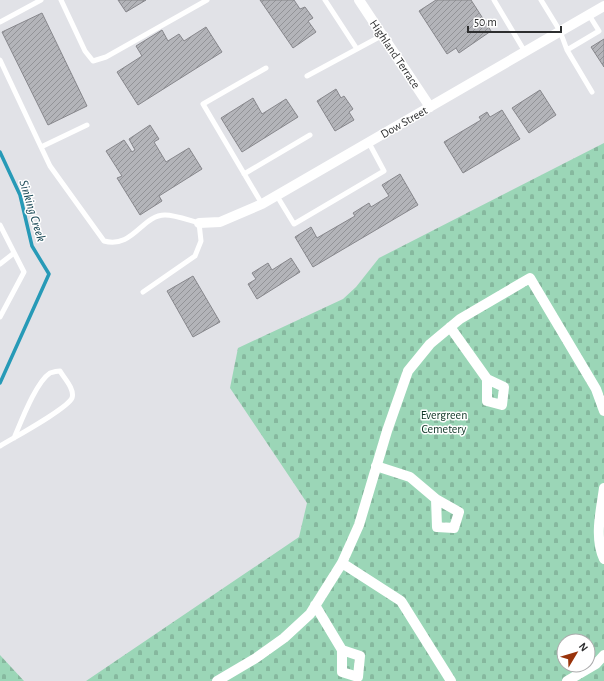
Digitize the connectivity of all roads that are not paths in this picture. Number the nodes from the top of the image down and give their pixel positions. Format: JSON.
{"nodes":[{"id":1,"x":41,"y":0,"type":"edge"},
{"id":2,"x":61,"y":0,"type":"edge"},
{"id":3,"x":207,"y":0,"type":"edge"},
{"id":4,"x":325,"y":0,"type":"edge"},
{"id":5,"x":359,"y":0,"type":"edge"},
{"id":6,"x":494,"y":0,"type":"edge"},
{"id":7,"x":542,"y":0,"type":"edge"},
{"id":8,"x":604,"y":6,"type":"edge"},
{"id":9,"x":589,"y":14,"type":"junction"},
{"id":10,"x":0,"y":22,"type":"edge"},
{"id":11,"x":560,"y":31,"type":"junction"},
{"id":12,"x":383,"y":35,"type":"junction"},
{"id":13,"x":357,"y":49,"type":"junction"},
{"id":14,"x":567,"y":50,"type":"junction"},
{"id":15,"x":525,"y":52,"type":"junction"},
{"id":16,"x":0,"y":60,"type":"edge"},
{"id":17,"x":266,"y":68,"type":"dead end"},
{"id":18,"x":307,"y":76,"type":"dead end"},
{"id":19,"x":592,"y":92,"type":"dead end"},
{"id":20,"x":430,"y":107,"type":"junction"},
{"id":21,"x":87,"y":125,"type":"dead end"},
{"id":22,"x":310,"y":135,"type":"dead end"},
{"id":23,"x":369,"y":143,"type":"junction"},
{"id":24,"x":41,"y":147,"type":"junction"},
{"id":25,"x":244,"y":174,"type":"junction"},
{"id":26,"x":277,"y":196,"type":"junction"},
{"id":27,"x":262,"y":204,"type":"junction"},
{"id":28,"x":198,"y":223,"type":"junction"},
{"id":29,"x":0,"y":225,"type":"edge"},
{"id":30,"x":14,"y":253,"type":"junction"},
{"id":31,"x":0,"y":264,"type":"edge"},
{"id":32,"x":143,"y":292,"type":"dead end"},
{"id":33,"x":0,"y":317,"type":"edge"},
{"id":34,"x":450,"y":327,"type":"junction"},
{"id":35,"x":487,"y":379,"type":"dead end"},
{"id":36,"x":604,"y":411,"type":"edge"},
{"id":37,"x":14,"y":438,"type":"junction"},
{"id":38,"x":0,"y":445,"type":"edge"},
{"id":39,"x":376,"y":466,"type":"junction"},
{"id":40,"x":604,"y":488,"type":"edge"},
{"id":41,"x":436,"y":499,"type":"dead end"},
{"id":42,"x":604,"y":559,"type":"edge"},
{"id":43,"x":342,"y":563,"type":"junction"},
{"id":44,"x":315,"y":605,"type":"junction"},
{"id":45,"x":342,"y":650,"type":"dead end"},
{"id":46,"x":604,"y":655,"type":"edge"},
{"id":47,"x":217,"y":681,"type":"edge"},
{"id":48,"x":451,"y":681,"type":"edge"},
{"id":49,"x":567,"y":681,"type":"edge"}],
"edges":[{"from":1,"to":10,"type":"lane"},
{"from":2,"to":3,"type":"lane"},
{"from":4,"to":13,"type":"lane"},
{"from":5,"to":12,"type":"street","name":"Highland Terrace"},
{"from":6,"to":15,"type":"lane"},
{"from":7,"to":11,"type":"lane"},
{"from":8,"to":9,"type":"street","name":"Dow Street"},
{"from":9,"to":11,"type":"street","name":"Dow Street"},
{"from":9,"to":14,"type":"lane"},
{"from":11,"to":14,"type":"lane"},
{"from":11,"to":15,"type":"street","name":"Dow Street"},
{"from":12,"to":13,"type":"lane"},
{"from":12,"to":20,"type":"street","name":"Highland Terrace"},
{"from":13,"to":18,"type":"lane"},
{"from":14,"to":19,"type":"lane"},
{"from":15,"to":20,"type":"street","name":"Dow Street"},
{"from":16,"to":24,"type":"lane"},
{"from":17,"to":25,"type":"lane"},
{"from":20,"to":23,"type":"street","name":"Dow Street"},
{"from":21,"to":24,"type":"lane"},
{"from":22,"to":25,"type":"lane"},
{"from":23,"to":26,"type":"street","name":"Dow Street"},
{"from":23,"to":26,"type":"lane"},
{"from":24,"to":28,"type":"lane"},
{"from":25,"to":27,"type":"lane"},
{"from":26,"to":27,"type":"street","name":"Dow Street"},
{"from":27,"to":28,"type":"street","name":"Dow Street"},
{"from":28,"to":32,"type":"lane"},
{"from":29,"to":30,"type":"lane"},
{"from":30,"to":31,"type":"lane"},
{"from":30,"to":33,"type":"lane"},
{"from":34,"to":35,"type":"street"},
{"from":34,"to":36,"type":"street"},
{"from":34,"to":39,"type":"street"},
{"from":37,"to":37,"type":"lane"},
{"from":37,"to":38,"type":"lane"},
{"from":39,"to":41,"type":"street"},
{"from":39,"to":43,"type":"street"},
{"from":40,"to":42,"type":"street"},
{"from":43,"to":44,"type":"street"},
{"from":43,"to":48,"type":"street"},
{"from":44,"to":45,"type":"street"},
{"from":44,"to":47,"type":"street"},
{"from":46,"to":49,"type":"street"}]}
